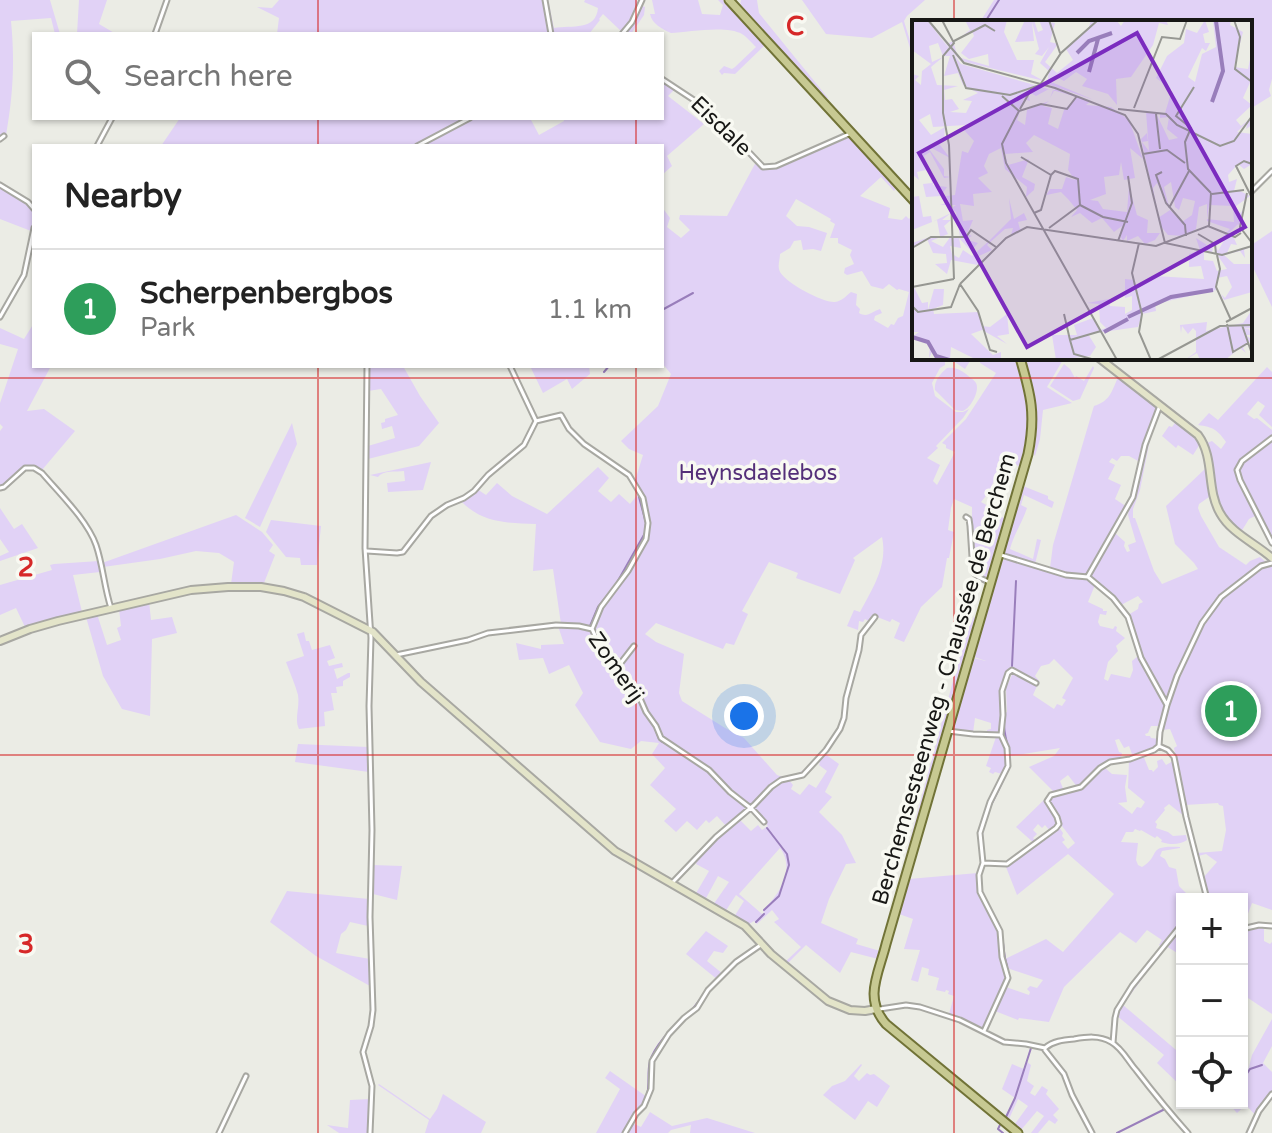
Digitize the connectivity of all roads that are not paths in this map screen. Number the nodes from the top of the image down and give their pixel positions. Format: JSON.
{"nodes":[{"id":1,"x":167,"y":0,"type":"edge"},
{"id":2,"x":545,"y":0,"type":"edge"},
{"id":3,"x":642,"y":0,"type":"edge"},
{"id":4,"x":729,"y":0,"type":"edge"},
{"id":5,"x":156,"y":32,"type":"edge"},
{"id":6,"x":551,"y":32,"type":"edge"},
{"id":7,"x":624,"y":32,"type":"edge"},
{"id":8,"x":664,"y":80,"type":"edge"},
{"id":9,"x":111,"y":120,"type":"edge"},
{"id":10,"x":466,"y":120,"type":"edge"},
{"id":11,"x":851,"y":133,"type":"junction"},
{"id":12,"x":4,"y":136,"type":"dead end"},
{"id":13,"x":0,"y":139,"type":"edge"},
{"id":14,"x":98,"y":144,"type":"edge"},
{"id":15,"x":420,"y":144,"type":"edge"},
{"id":16,"x":1272,"y":171,"type":"edge"},
{"id":17,"x":0,"y":185,"type":"edge"},
{"id":18,"x":1252,"y":191,"type":"edge"},
{"id":19,"x":912,"y":199,"type":"edge"},
{"id":20,"x":32,"y":207,"type":"edge"},
{"id":21,"x":32,"y":237,"type":"edge"},
{"id":22,"x":0,"y":317,"type":"edge"},
{"id":23,"x":1021,"y":360,"type":"edge"},
{"id":24,"x":1102,"y":360,"type":"edge"},
{"id":25,"x":367,"y":368,"type":"edge"},
{"id":26,"x":511,"y":368,"type":"edge"},
{"id":27,"x":1161,"y":405,"type":"junction"},
{"id":28,"x":536,"y":421,"type":"junction"},
{"id":29,"x":1272,"y":438,"type":"edge"},
{"id":30,"x":0,"y":488,"type":"edge"},
{"id":31,"x":966,"y":517,"type":"dead end"},
{"id":32,"x":1272,"y":543,"type":"edge"},
{"id":33,"x":366,"y":551,"type":"junction"},
{"id":34,"x":999,"y":555,"type":"junction"},
{"id":35,"x":1272,"y":560,"type":"edge"},
{"id":36,"x":1088,"y":577,"type":"junction"},
{"id":37,"x":991,"y":583,"type":"junction"},
{"id":38,"x":111,"y":608,"type":"junction"},
{"id":39,"x":875,"y":617,"type":"dead end"},
{"id":40,"x":592,"y":629,"type":"junction"},
{"id":41,"x":370,"y":630,"type":"junction"},
{"id":42,"x":0,"y":641,"type":"edge"},
{"id":43,"x":634,"y":646,"type":"dead end"},
{"id":44,"x":393,"y":655,"type":"junction"},
{"id":45,"x":616,"y":667,"type":"junction"},
{"id":46,"x":1036,"y":683,"type":"dead end"},
{"id":47,"x":1167,"y":705,"type":"junction"},
{"id":48,"x":948,"y":731,"type":"junction"},
{"id":49,"x":1001,"y":735,"type":"junction"},
{"id":50,"x":1159,"y":746,"type":"junction"},
{"id":51,"x":750,"y":807,"type":"junction"},
{"id":52,"x":764,"y":822,"type":"dead end"},
{"id":53,"x":983,"y":863,"type":"junction"},
{"id":54,"x":671,"y":883,"type":"junction"},
{"id":55,"x":1205,"y":893,"type":"edge"},
{"id":56,"x":1272,"y":926,"type":"edge"},
{"id":57,"x":1248,"y":928,"type":"edge"},
{"id":58,"x":1176,"y":931,"type":"edge"},
{"id":59,"x":762,"y":944,"type":"junction"},
{"id":60,"x":876,"y":1009,"type":"junction"},
{"id":61,"x":984,"y":1031,"type":"junction"},
{"id":62,"x":1113,"y":1043,"type":"junction"},
{"id":63,"x":1045,"y":1048,"type":"junction"},
{"id":64,"x":246,"y":1076,"type":"dead end"},
{"id":65,"x":1272,"y":1094,"type":"edge"},
{"id":66,"x":219,"y":1133,"type":"edge"},
{"id":67,"x":370,"y":1133,"type":"edge"},
{"id":68,"x":625,"y":1133,"type":"edge"},
{"id":69,"x":1018,"y":1133,"type":"edge"},
{"id":70,"x":1092,"y":1133,"type":"edge"},
{"id":71,"x":1188,"y":1133,"type":"edge"},
{"id":72,"x":1249,"y":1133,"type":"edge"}],
"edges":[{"from":1,"to":5,"type":"street"},
{"from":2,"to":6,"type":"street"},
{"from":3,"to":7,"type":"street"},
{"from":4,"to":11,"type":"main road"},
{"from":8,"to":11,"type":"street","name":"Eisdale"},
{"from":9,"to":14,"type":"street"},
{"from":10,"to":15,"type":"street"},
{"from":11,"to":19,"type":"main road"},
{"from":12,"to":13,"type":"street"},
{"from":16,"to":18,"type":"street"},
{"from":17,"to":20,"type":"street"},
{"from":21,"to":22,"type":"street"},
{"from":23,"to":34,"type":"main road","name":"Berchemsesteenweg - Chaussée de Berchem"},
{"from":24,"to":27,"type":"street"},
{"from":25,"to":33,"type":"street"},
{"from":26,"to":28,"type":"street"},
{"from":27,"to":35,"type":"street"},
{"from":27,"to":36,"type":"street"},
{"from":28,"to":33,"type":"street"},
{"from":28,"to":40,"type":"street"},
{"from":29,"to":32,"type":"street"},
{"from":30,"to":38,"type":"street"},
{"from":31,"to":37,"type":"street"},
{"from":33,"to":41,"type":"street"},
{"from":34,"to":36,"type":"street"},
{"from":34,"to":37,"type":"main road","name":"Berchemsesteenweg - Chaussée de Berchem"},
{"from":35,"to":47,"type":"street"},
{"from":36,"to":47,"type":"street"},
{"from":37,"to":48,"type":"main road","name":"Berchemsesteenweg - Chaussée de Berchem"},
{"from":38,"to":41,"type":"street"},
{"from":38,"to":42,"type":"street"},
{"from":39,"to":51,"type":"street"},
{"from":40,"to":44,"type":"street","name":"Zomerij"},
{"from":40,"to":45,"type":"street","name":"Zomerij"},
{"from":41,"to":44,"type":"street"},
{"from":41,"to":67,"type":"street"},
{"from":43,"to":45,"type":"street"},
{"from":44,"to":54,"type":"street"},
{"from":45,"to":51,"type":"street","name":"Zomerij"},
{"from":46,"to":49,"type":"street"},
{"from":47,"to":50,"type":"street"},
{"from":48,"to":49,"type":"street"},
{"from":48,"to":60,"type":"main road","name":"Berchemsesteenweg - Chaussée de Berchem"},
{"from":49,"to":53,"type":"street"},
{"from":50,"to":53,"type":"street"},
{"from":50,"to":55,"type":"street"},
{"from":51,"to":52,"type":"street","name":"Zomerij"},
{"from":51,"to":54,"type":"street"},
{"from":53,"to":61,"type":"street"},
{"from":54,"to":59,"type":"street"},
{"from":56,"to":57,"type":"street"},
{"from":58,"to":62,"type":"street"},
{"from":59,"to":60,"type":"street"},
{"from":59,"to":68,"type":"street"},
{"from":60,"to":61,"type":"street"},
{"from":60,"to":69,"type":"main road"},
{"from":61,"to":63,"type":"street"},
{"from":62,"to":63,"type":"street"},
{"from":62,"to":71,"type":"street"},
{"from":63,"to":70,"type":"street"},
{"from":64,"to":66,"type":"street"},
{"from":65,"to":72,"type":"street"}]}
